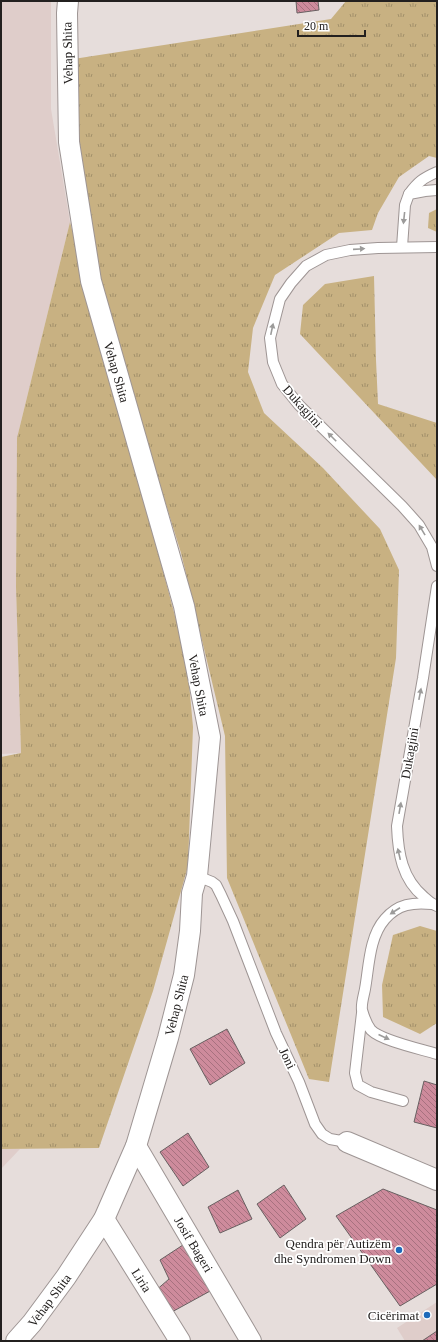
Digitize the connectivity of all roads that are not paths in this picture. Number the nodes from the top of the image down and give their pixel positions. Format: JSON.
{"nodes":[{"id":1,"x":68,"y":1,"type":"edge"},
{"id":2,"x":437,"y":172,"type":"edge"},
{"id":3,"x":437,"y":190,"type":"edge"},
{"id":4,"x":409,"y":194,"type":"junction"},
{"id":5,"x":402,"y":246,"type":"junction"},
{"id":6,"x":437,"y":247,"type":"edge"},
{"id":7,"x":437,"y":566,"type":"edge"},
{"id":8,"x":437,"y":586,"type":"edge"},
{"id":9,"x":197,"y":876,"type":"junction"},
{"id":10,"x":434,"y":905,"type":"edge"},
{"id":11,"x":362,"y":1009,"type":"junction"},
{"id":12,"x":437,"y":1054,"type":"edge"},
{"id":13,"x":403,"y":1101,"type":"dead end"},
{"id":14,"x":347,"y":1142,"type":"joint"},
{"id":15,"x":136,"y":1146,"type":"junction"},
{"id":16,"x":437,"y":1180,"type":"edge"},
{"id":17,"x":104,"y":1219,"type":"junction"},
{"id":18,"x":16,"y":1341,"type":"edge"},
{"id":19,"x":180,"y":1341,"type":"edge"},
{"id":20,"x":252,"y":1341,"type":"edge"}],
"edges":[{"from":1,"to":9,"type":"street","name":"Vehap Shita"},
{"from":2,"to":4,"type":"lane"},
{"from":3,"to":4,"type":"lane"},
{"from":4,"to":5,"type":"lane","one_way":true},
{"from":5,"to":6,"type":"lane","name":"Dukagjini"},
{"from":7,"to":5,"type":"lane","name":"Dukagjini","one_way":true},
{"from":10,"to":8,"type":"lane","name":"Dukagjini","one_way":true},
{"from":9,"to":14,"type":"lane","name":"Joni"},
{"from":9,"to":15,"type":"street","name":"Vehap Shita"},
{"from":10,"to":11,"type":"lane","one_way":true},
{"from":11,"to":12,"type":"lane","one_way":true},
{"from":11,"to":13,"type":"lane"},
{"from":14,"to":16,"type":"street","name":"Joni"},
{"from":15,"to":17,"type":"street","name":"Vehap Shita"},
{"from":15,"to":20,"type":"street","name":"Josif Bageri"},
{"from":17,"to":18,"type":"street","name":"Vehap Shita"},
{"from":17,"to":19,"type":"street","name":"Liria"}]}
